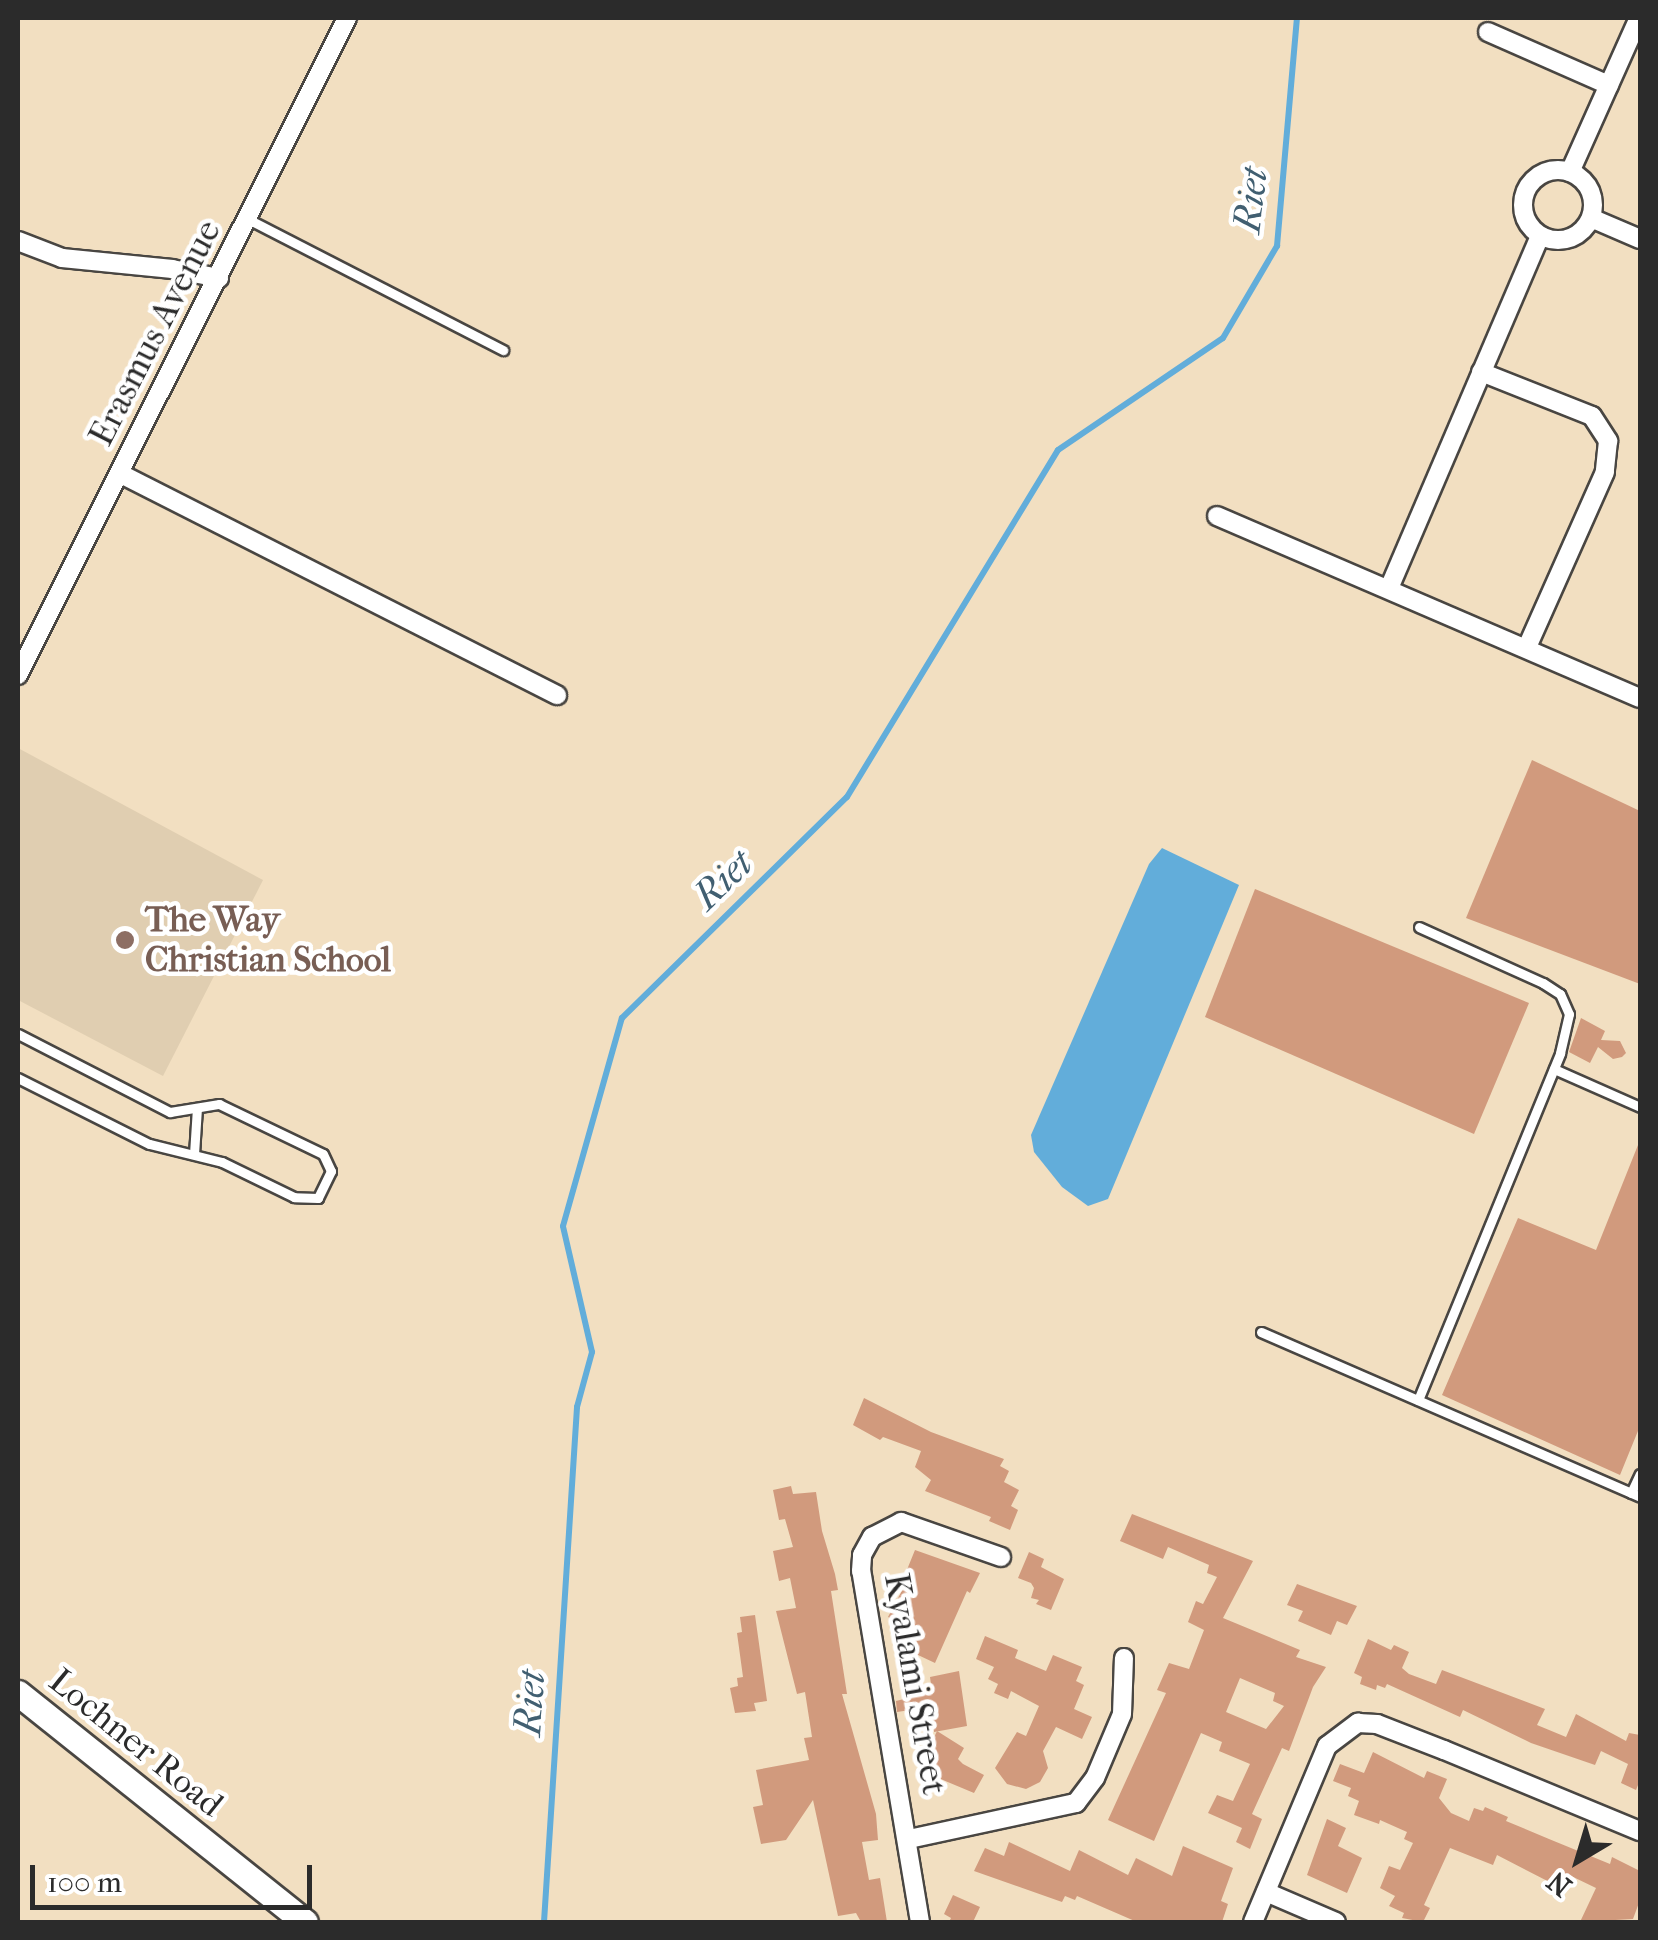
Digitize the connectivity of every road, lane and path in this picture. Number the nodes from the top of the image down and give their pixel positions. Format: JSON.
{"nodes":[{"id":1,"x":347,"y":18,"type":"edge"},
{"id":2,"x":1639,"y":18,"type":"edge"},
{"id":3,"x":1488,"y":32,"type":"dead end"},
{"id":4,"x":1634,"y":48,"type":"edge"},
{"id":5,"x":1609,"y":85,"type":"junction"},
{"id":6,"x":1570,"y":172,"type":"junction"},
{"id":7,"x":1591,"y":218,"type":"junction"},
{"id":8,"x":248,"y":219,"type":"junction"},
{"id":9,"x":1540,"y":236,"type":"junction"},
{"id":10,"x":1640,"y":239,"type":"edge"},
{"id":11,"x":18,"y":241,"type":"edge"},
{"id":12,"x":219,"y":278,"type":"junction"},
{"id":13,"x":503,"y":350,"type":"dead end"},
{"id":14,"x":1482,"y":372,"type":"junction"},
{"id":15,"x":120,"y":474,"type":"junction"},
{"id":16,"x":1217,"y":516,"type":"dead end"},
{"id":17,"x":1390,"y":586,"type":"junction"},
{"id":18,"x":1527,"y":647,"type":"junction"},
{"id":19,"x":18,"y":675,"type":"edge"},
{"id":20,"x":558,"y":695,"type":"dead end"},
{"id":21,"x":1640,"y":698,"type":"edge"},
{"id":22,"x":1419,"y":927,"type":"dead end"},
{"id":23,"x":18,"y":1034,"type":"edge"},
{"id":24,"x":1554,"y":1068,"type":"junction"},
{"id":25,"x":18,"y":1078,"type":"edge"},
{"id":26,"x":197,"y":1108,"type":"junction"},
{"id":27,"x":1640,"y":1108,"type":"edge"},
{"id":28,"x":194,"y":1154,"type":"junction"},
{"id":29,"x":1260,"y":1332,"type":"dead end"},
{"id":30,"x":1418,"y":1400,"type":"junction"},
{"id":31,"x":1640,"y":1474,"type":"edge"},
{"id":32,"x":1636,"y":1495,"type":"edge"},
{"id":33,"x":1000,"y":1557,"type":"dead end"},
{"id":34,"x":1124,"y":1658,"type":"dead end"},
{"id":35,"x":18,"y":1693,"type":"edge"},
{"id":36,"x":1640,"y":1832,"type":"edge"},
{"id":37,"x":909,"y":1839,"type":"junction"},
{"id":38,"x":1266,"y":1892,"type":"junction"},
{"id":39,"x":306,"y":1922,"type":"edge"},
{"id":40,"x":920,"y":1922,"type":"edge"},
{"id":41,"x":1253,"y":1922,"type":"edge"},
{"id":42,"x":1336,"y":1922,"type":"edge"}],
"edges":[{"from":1,"to":8,"type":"street","name":"Erasmus Avenue"},
{"from":2,"to":4,"type":"street"},
{"from":3,"to":5,"type":"street"},
{"from":4,"to":5,"type":"street"},
{"from":5,"to":6,"type":"street"},
{"from":6,"to":7,"type":"street"},
{"from":6,"to":9,"type":"street"},
{"from":7,"to":9,"type":"street"},
{"from":7,"to":10,"type":"street"},
{"from":8,"to":12,"type":"street","name":"Erasmus Avenue"},
{"from":8,"to":13,"type":"lane"},
{"from":9,"to":14,"type":"street"},
{"from":11,"to":12,"type":"street"},
{"from":12,"to":15,"type":"street","name":"Erasmus Avenue"},
{"from":14,"to":17,"type":"street"},
{"from":14,"to":18,"type":"street"},
{"from":15,"to":19,"type":"street","name":"Erasmus Avenue"},
{"from":15,"to":20,"type":"street"},
{"from":16,"to":17,"type":"street"},
{"from":17,"to":18,"type":"street"},
{"from":18,"to":21,"type":"street"},
{"from":22,"to":24,"type":"lane"},
{"from":23,"to":26,"type":"lane"},
{"from":24,"to":27,"type":"lane"},
{"from":24,"to":30,"type":"lane"},
{"from":25,"to":28,"type":"lane"},
{"from":26,"to":28,"type":"lane"},
{"from":26,"to":28,"type":"lane"},
{"from":29,"to":30,"type":"lane"},
{"from":30,"to":32,"type":"lane"},
{"from":31,"to":32,"type":"lane"},
{"from":33,"to":37,"type":"street","name":"Kyalami Street"},
{"from":34,"to":37,"type":"street"},
{"from":35,"to":39,"type":"street","name":"Lochner Road"},
{"from":36,"to":38,"type":"street"},
{"from":37,"to":40,"type":"street","name":"Kyalami Street"},
{"from":38,"to":41,"type":"street"},
{"from":38,"to":42,"type":"street"}]}
